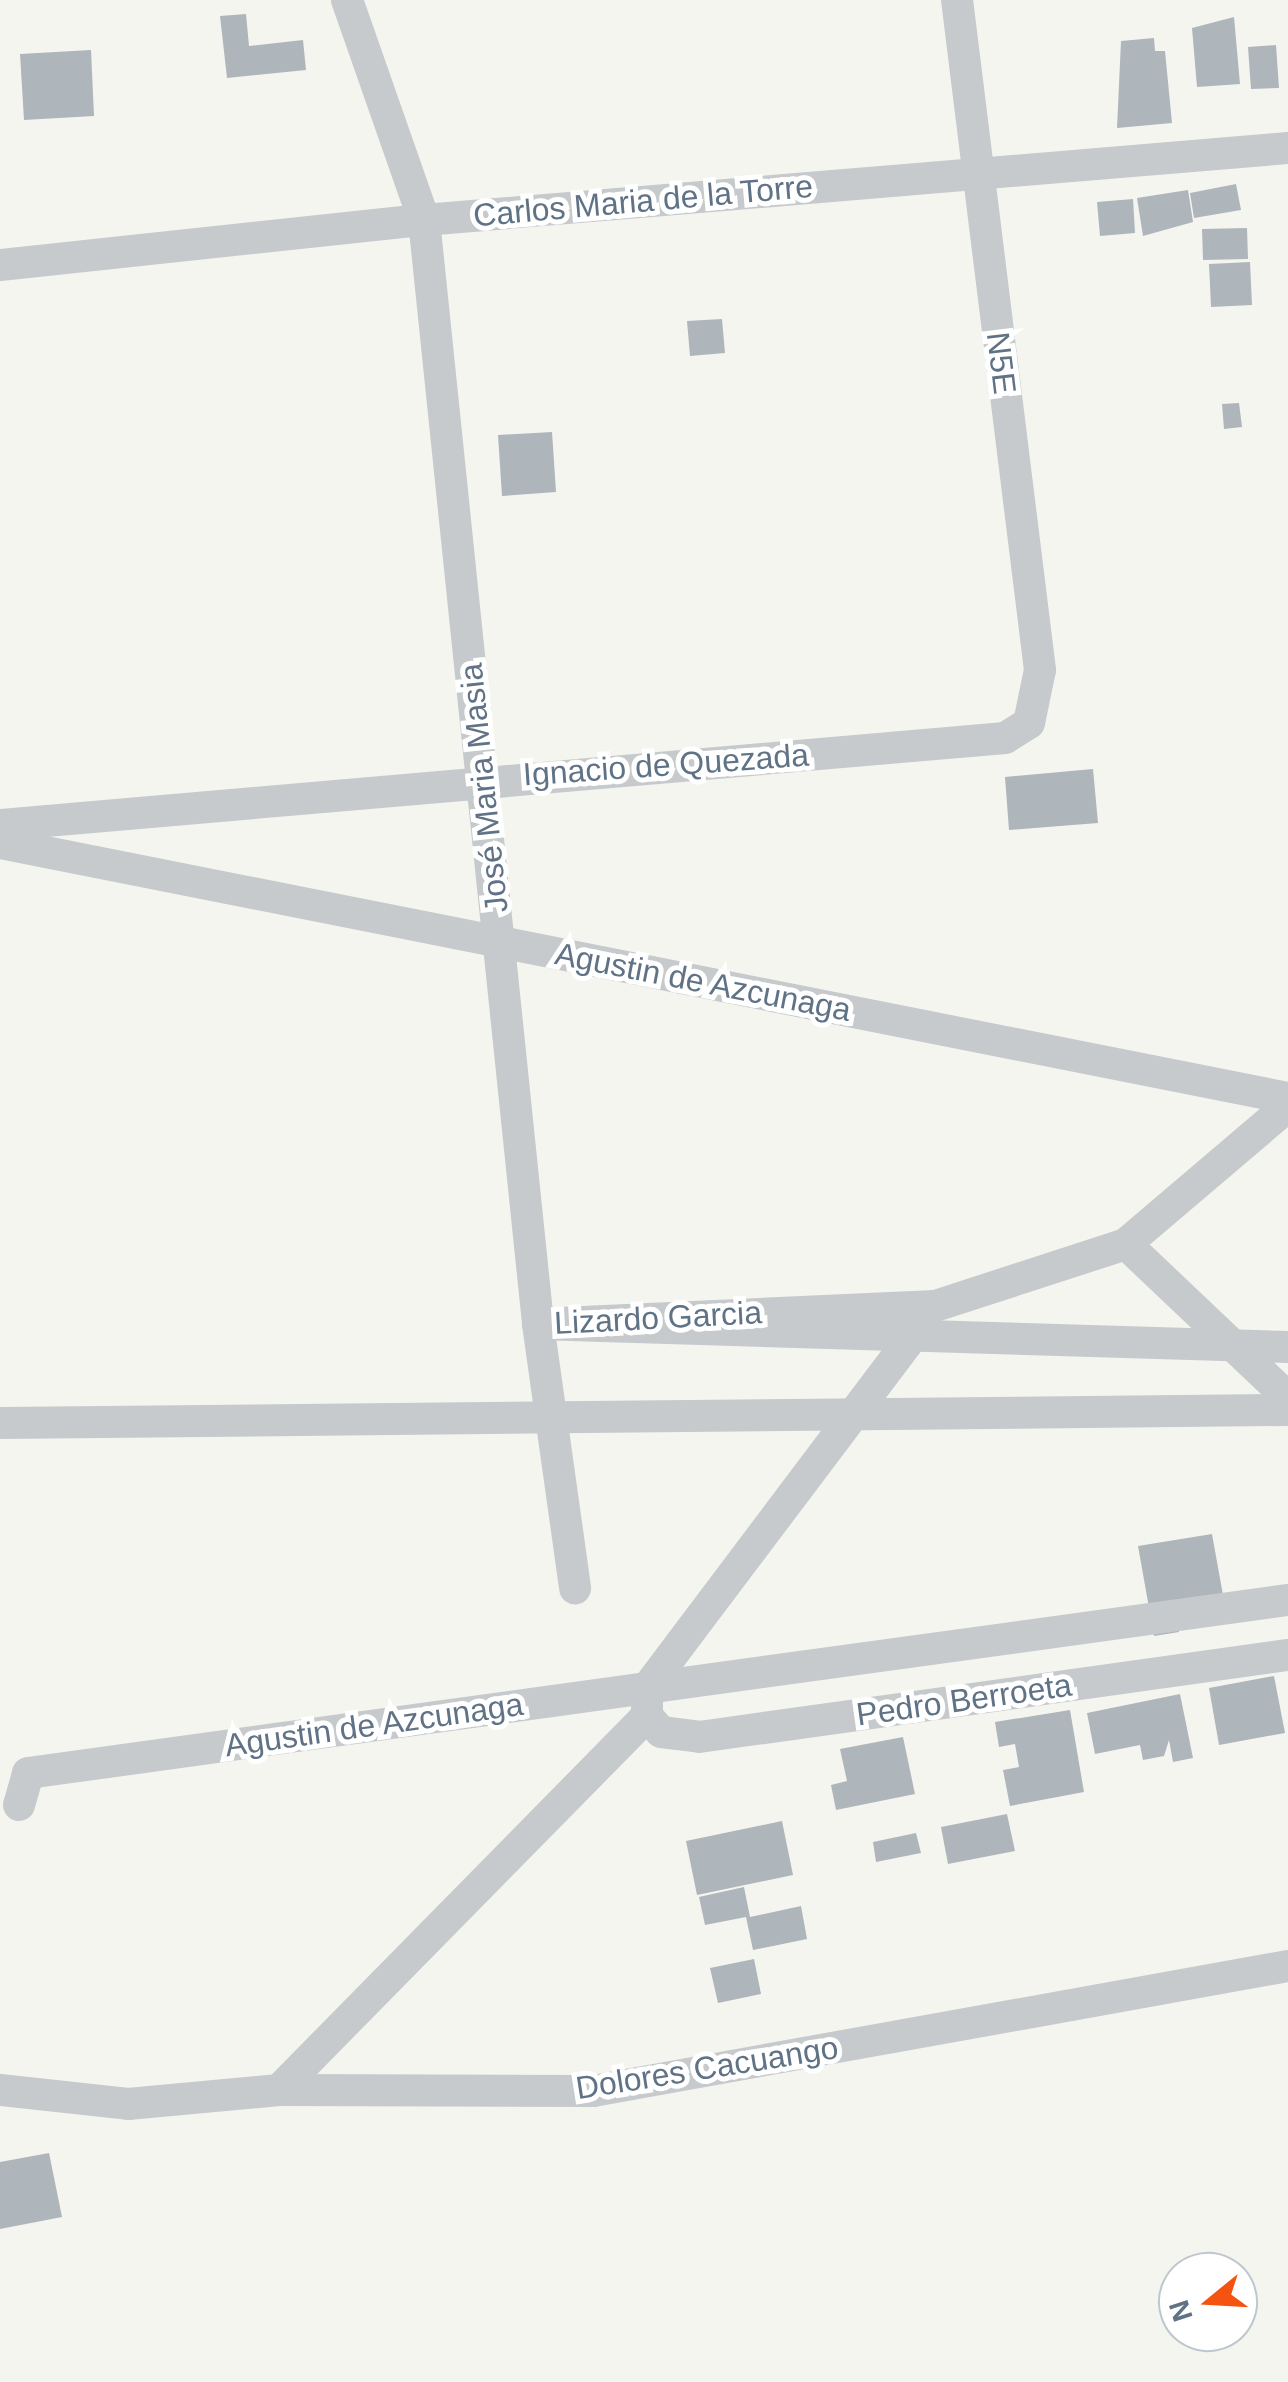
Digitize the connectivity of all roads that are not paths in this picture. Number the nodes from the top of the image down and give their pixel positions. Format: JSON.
{"nodes":[{"id":1,"x":347,"y":0,"type":"edge"},
{"id":2,"x":957,"y":0,"type":"edge"},
{"id":3,"x":1288,"y":148,"type":"edge"},
{"id":4,"x":976,"y":173,"type":"junction"},
{"id":5,"x":424,"y":220,"type":"junction"},
{"id":6,"x":0,"y":265,"type":"edge"},
{"id":7,"x":1029,"y":723,"type":"joint"},
{"id":8,"x":483,"y":780,"type":"junction"},
{"id":9,"x":0,"y":825,"type":"edge"},
{"id":10,"x":0,"y":842,"type":"edge"},
{"id":11,"x":500,"y":942,"type":"junction"},
{"id":12,"x":1286,"y":1109,"type":"edge"},
{"id":13,"x":1126,"y":1244,"type":"junction"},
{"id":14,"x":935,"y":1306,"type":"junction"},
{"id":15,"x":538,"y":1324,"type":"junction"},
{"id":16,"x":913,"y":1335,"type":"junction"},
{"id":17,"x":1233,"y":1346,"type":"junction"},
{"id":18,"x":1288,"y":1347,"type":"edge"},
{"id":19,"x":1288,"y":1398,"type":"edge"},
{"id":20,"x":1288,"y":1410,"type":"edge"},
{"id":21,"x":853,"y":1415,"type":"junction"},
{"id":22,"x":552,"y":1418,"type":"junction"},
{"id":23,"x":0,"y":1423,"type":"edge"},
{"id":24,"x":574,"y":1588,"type":"dead end"},
{"id":25,"x":1288,"y":1600,"type":"edge"},
{"id":26,"x":1288,"y":1656,"type":"edge"},
{"id":27,"x":647,"y":1702,"type":"junction"},
{"id":28,"x":19,"y":1804,"type":"dead end"},
{"id":29,"x":1288,"y":1966,"type":"edge"},
{"id":30,"x":0,"y":2090,"type":"edge"},
{"id":31,"x":279,"y":2090,"type":"junction"}],
"edges":[{"from":1,"to":5,"type":"street","name":"José Maria Masia"},
{"from":2,"to":4,"type":"street","name":"N5E"},
{"from":3,"to":4,"type":"street","name":"Carlos Maria de la Torre"},
{"from":4,"to":5,"type":"street","name":"Carlos Maria de la Torre"},
{"from":4,"to":7,"type":"street","name":"N5E"},
{"from":5,"to":6,"type":"street","name":"Carlos Maria de la Torre"},
{"from":5,"to":8,"type":"street","name":"José Maria Masia"},
{"from":7,"to":8,"type":"street","name":"Ignacio de Quezada"},
{"from":8,"to":9,"type":"street","name":"Ignacio de Quezada"},
{"from":8,"to":11,"type":"street","name":"José Maria Masia"},
{"from":10,"to":11,"type":"street","name":"Agustin de Azcunaga"},
{"from":11,"to":12,"type":"street","name":"Agustin de Azcunaga"},
{"from":11,"to":15,"type":"street","name":"José Maria Masia"},
{"from":12,"to":13,"type":"street","name":"Lizardo Garcia"},
{"from":13,"to":14,"type":"street","name":"Lizardo Garcia"},
{"from":13,"to":17,"type":"street"},
{"from":14,"to":15,"type":"street","name":"Lizardo Garcia"},
{"from":14,"to":16,"type":"street"},
{"from":15,"to":16,"type":"street","name":"Lizardo Garcia"},
{"from":15,"to":22,"type":"street","name":"José Maria Masia"},
{"from":16,"to":17,"type":"street","name":"Lizardo Garcia"},
{"from":16,"to":21,"type":"street"},
{"from":17,"to":18,"type":"street","name":"Lizardo Garcia"},
{"from":17,"to":19,"type":"street"},
{"from":20,"to":21,"type":"street"},
{"from":21,"to":22,"type":"street"},
{"from":21,"to":27,"type":"street"},
{"from":22,"to":23,"type":"street"},
{"from":22,"to":24,"type":"street","name":"José Maria Masia"},
{"from":25,"to":27,"type":"street","name":"Agustin de Azcunaga"},
{"from":26,"to":27,"type":"street","name":"Pedro Berroeta"},
{"from":27,"to":28,"type":"street","name":"Agustin de Azcunaga"},
{"from":27,"to":31,"type":"street"},
{"from":29,"to":31,"type":"street","name":"Dolores Cacuango"},
{"from":30,"to":31,"type":"street","name":"Dolores Cacuango"}]}
